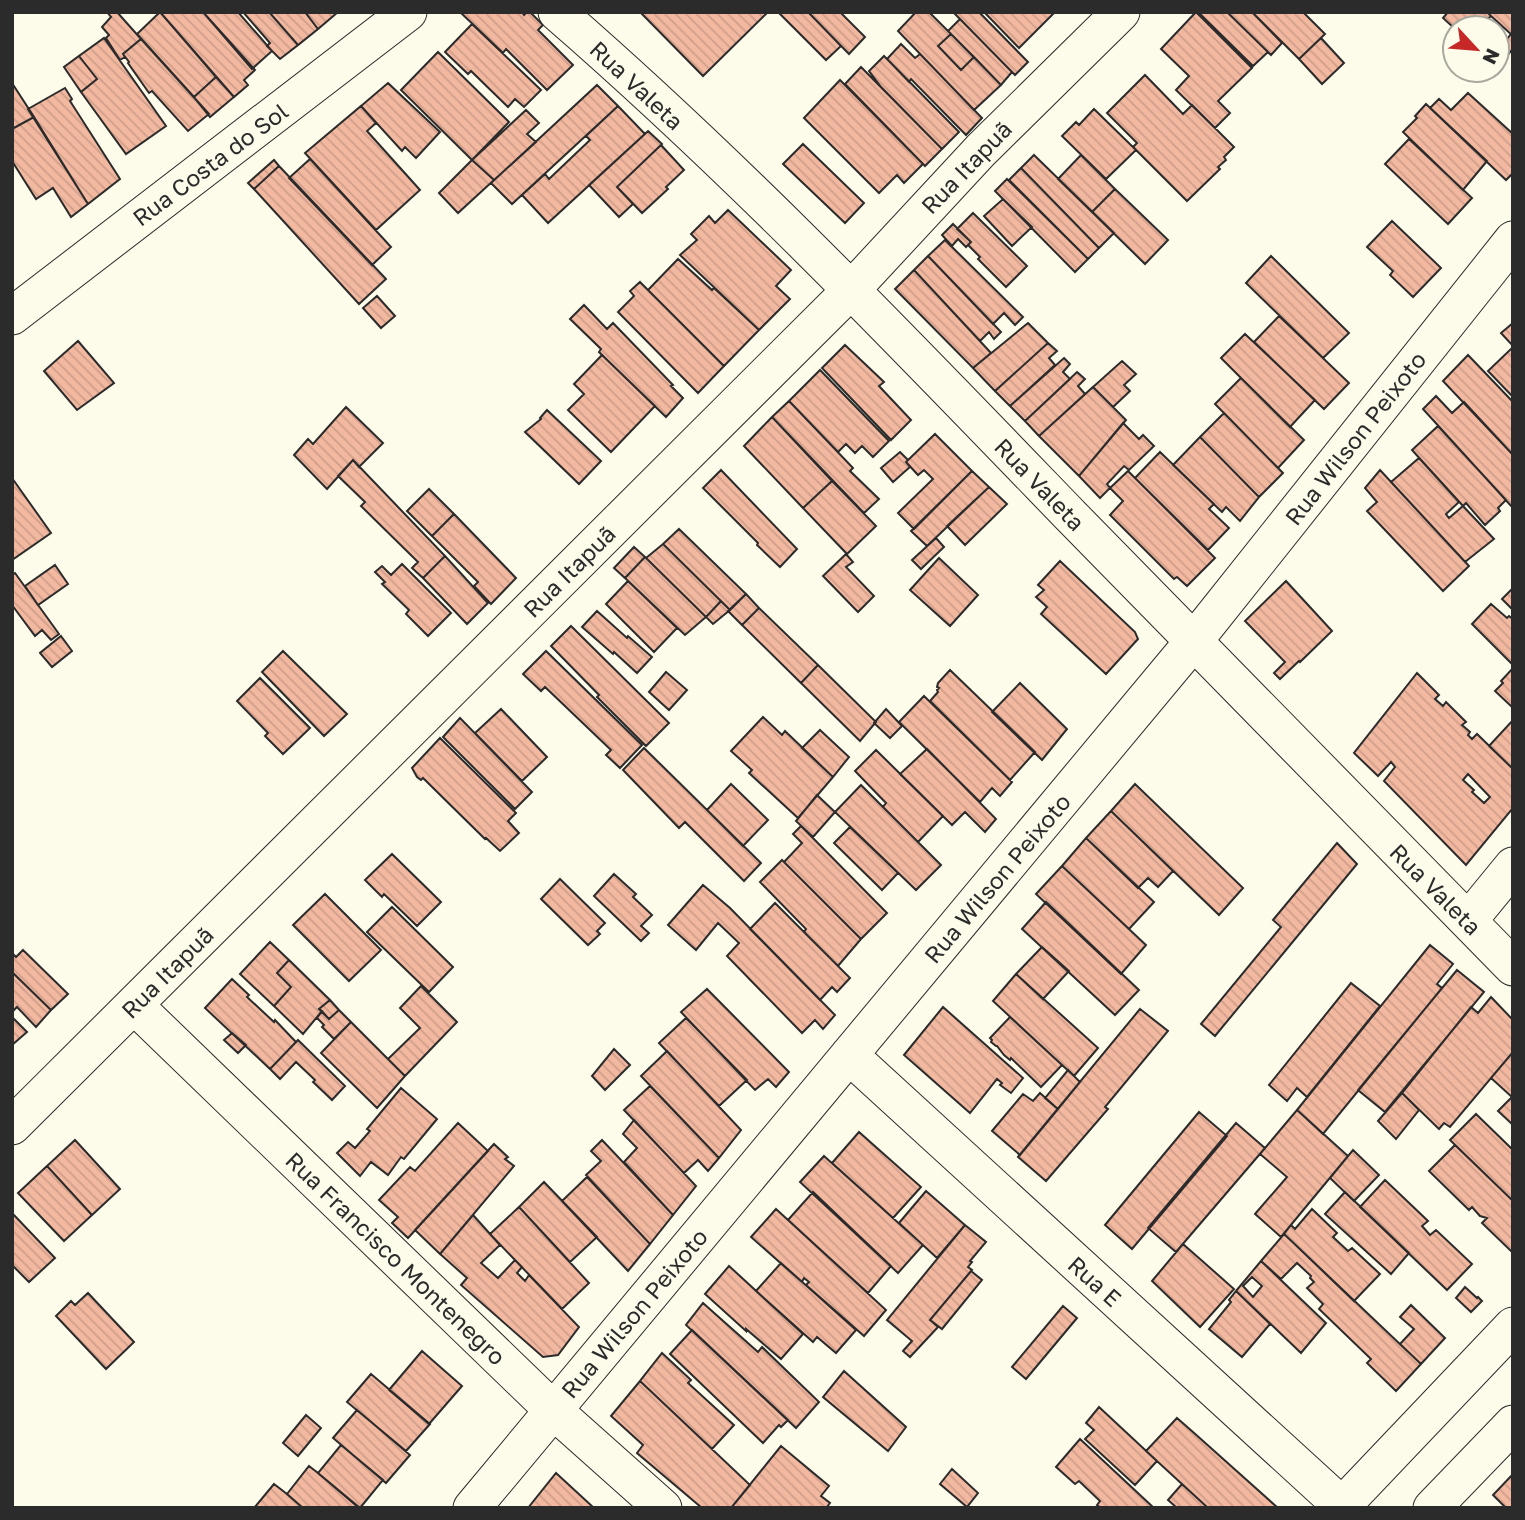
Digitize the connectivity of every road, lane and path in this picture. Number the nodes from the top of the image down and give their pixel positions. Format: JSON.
{"nodes":[{"id":1,"x":408,"y":12,"type":"edge"},
{"id":2,"x":556,"y":12,"type":"edge"},
{"id":3,"x":1121,"y":12,"type":"edge"},
{"id":4,"x":1513,"y":240,"type":"edge"},
{"id":5,"x":852,"y":289,"type":"junction"},
{"id":6,"x":12,"y":316,"type":"edge"},
{"id":7,"x":1193,"y":642,"type":"junction"},
{"id":8,"x":1513,"y":866,"type":"edge"},
{"id":9,"x":1468,"y":921,"type":"junction"},
{"id":10,"x":1513,"y":967,"type":"edge"},
{"id":11,"x":134,"y":1005,"type":"junction"},
{"id":12,"x":849,"y":1055,"type":"junction"},
{"id":13,"x":12,"y":1126,"type":"edge"},
{"id":14,"x":1513,"y":1326,"type":"edge"},
{"id":15,"x":553,"y":1410,"type":"junction"},
{"id":16,"x":1513,"y":1424,"type":"edge"},
{"id":17,"x":1341,"y":1507,"type":"edge"},
{"id":18,"x":472,"y":1508,"type":"edge"},
{"id":19,"x":663,"y":1508,"type":"edge"},
{"id":20,"x":1432,"y":1508,"type":"edge"}],
"edges":[{"from":1,"to":6,"type":"street","name":"Rua Costa do Sol"},
{"from":2,"to":5,"type":"street","name":"Rua Valeta"},
{"from":3,"to":5,"type":"street","name":"Rua Itapuã"},
{"from":4,"to":7,"type":"street","name":"Rua Wilson Peixoto"},
{"from":5,"to":7,"type":"street","name":"Rua Valeta"},
{"from":5,"to":11,"type":"street","name":"Rua Itapuã"},
{"from":7,"to":9,"type":"street","name":"Rua Valeta"},
{"from":7,"to":12,"type":"street","name":"Rua Wilson Peixoto"},
{"from":8,"to":9,"type":"street"},
{"from":9,"to":10,"type":"street","name":"Rua Valeta"},
{"from":11,"to":13,"type":"street","name":"Rua Itapuã"},
{"from":11,"to":15,"type":"street","name":"Rua Francisco Montenegro"},
{"from":12,"to":15,"type":"street","name":"Rua Wilson Peixoto"},
{"from":12,"to":17,"type":"street","name":"Rua E"},
{"from":14,"to":17,"type":"street"},
{"from":15,"to":18,"type":"street","name":"Rua Wilson Peixoto"},
{"from":15,"to":19,"type":"street","name":"Rua Francisco Montenegro"},
{"from":16,"to":20,"type":"street"}]}
